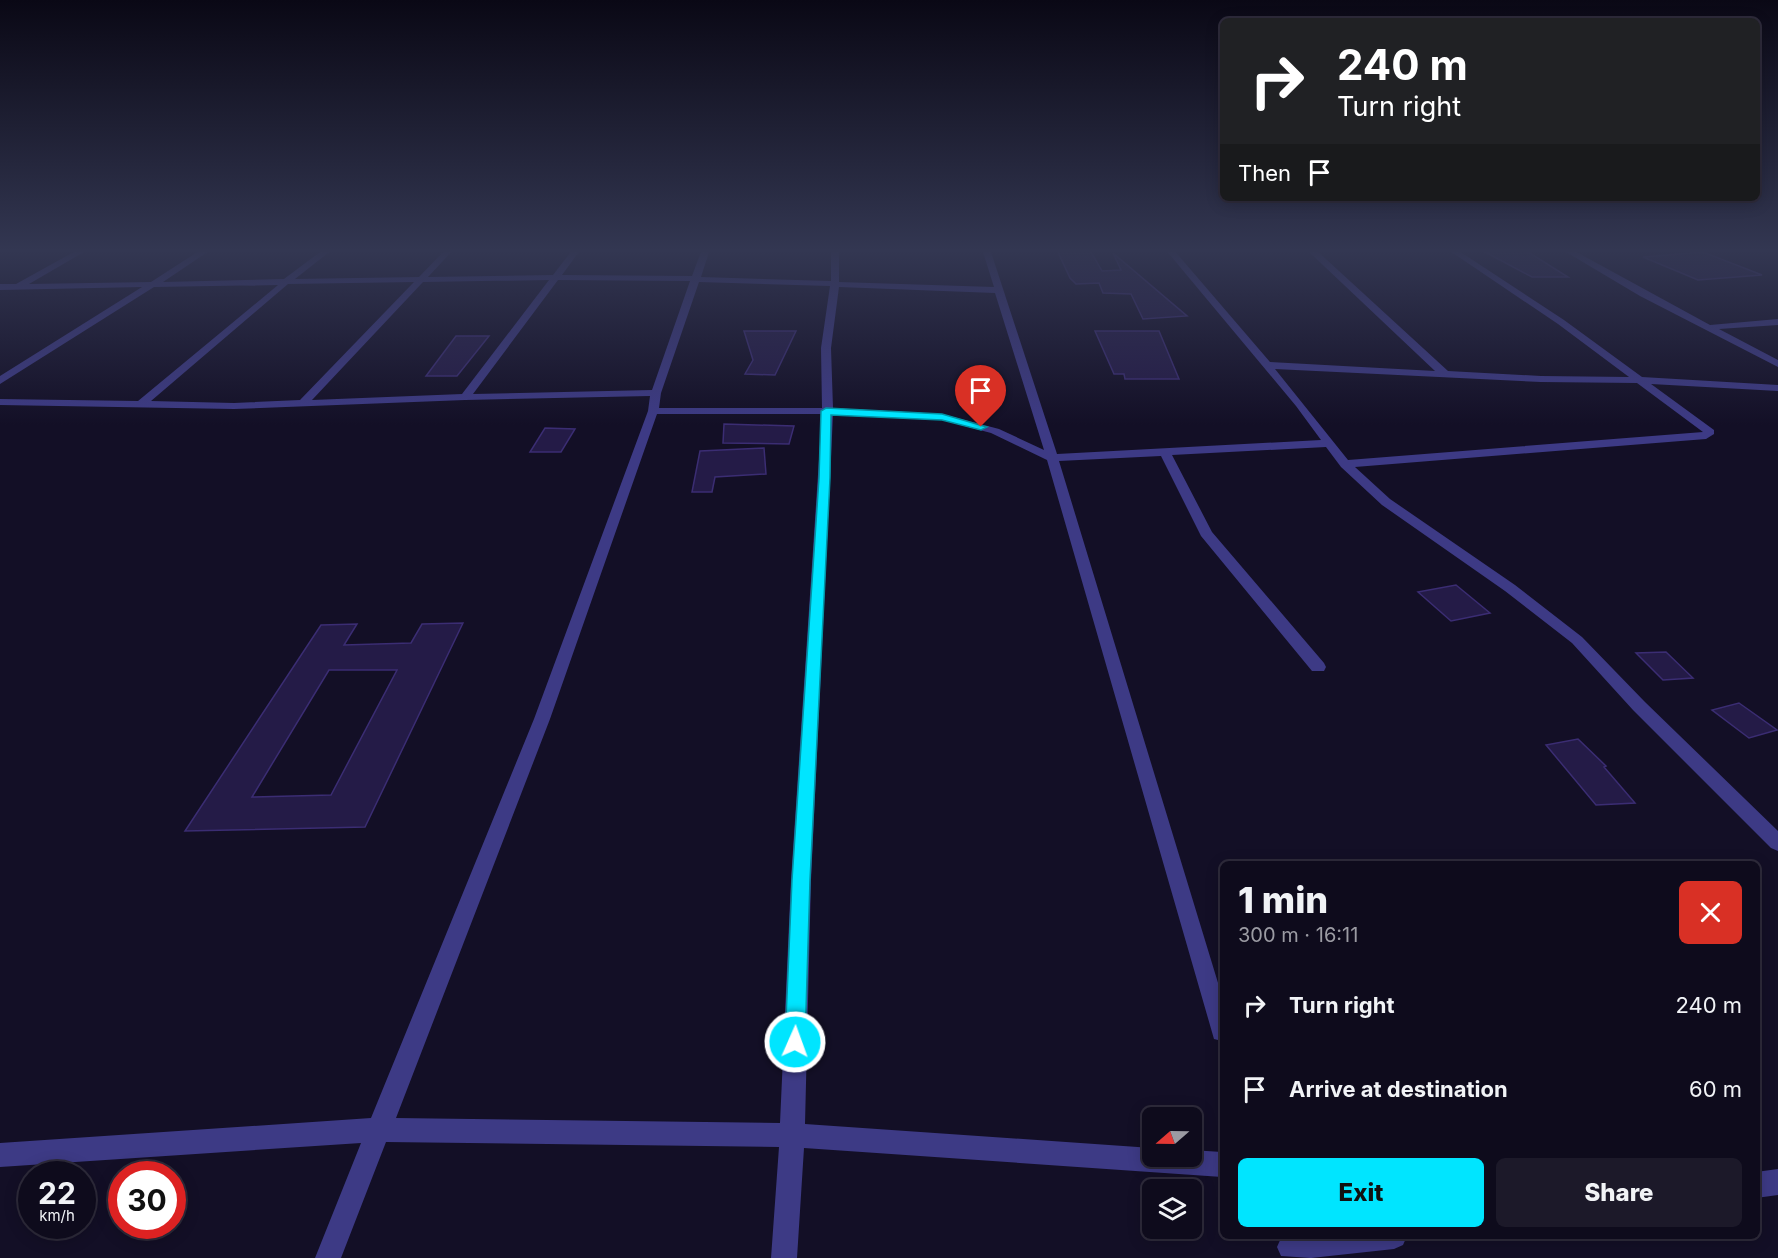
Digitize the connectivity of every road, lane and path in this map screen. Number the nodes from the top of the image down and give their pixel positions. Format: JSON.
{"nodes":[{"id":1,"x":116,"y":308,"type":"edge"},
{"id":2,"x":254,"y":308,"type":"edge"},
{"id":3,"x":394,"y":308,"type":"edge"},
{"id":4,"x":533,"y":308,"type":"edge"},
{"id":5,"x":686,"y":308,"type":"edge"},
{"id":6,"x":832,"y":308,"type":"edge"},
{"id":7,"x":1004,"y":308,"type":"edge"},
{"id":8,"x":1218,"y":308,"type":"edge"},
{"id":9,"x":1373,"y":308,"type":"edge"},
{"id":10,"x":1540,"y":308,"type":"edge"},
{"id":11,"x":1673,"y":308,"type":"edge"},
{"id":12,"x":1778,"y":322,"type":"edge"},
{"id":13,"x":1712,"y":327,"type":"junction"},
{"id":14,"x":1778,"y":363,"type":"edge"},
{"id":15,"x":1266,"y":365,"type":"junction"},
{"id":16,"x":1445,"y":375,"type":"junction"},
{"id":17,"x":1640,"y":380,"type":"junction"},
{"id":18,"x":0,"y":381,"type":"edge"},
{"id":19,"x":1778,"y":388,"type":"edge"},
{"id":20,"x":656,"y":393,"type":"junction"},
{"id":21,"x":465,"y":397,"type":"junction"},
{"id":22,"x":0,"y":402,"type":"edge"},
{"id":23,"x":141,"y":404,"type":"junction"},
{"id":24,"x":302,"y":404,"type":"junction"},
{"id":25,"x":653,"y":411,"type":"junction"},
{"id":26,"x":826,"y":411,"type":"junction"},
{"id":27,"x":1328,"y":443,"type":"junction"},
{"id":28,"x":1165,"y":452,"type":"junction"},
{"id":29,"x":1053,"y":458,"type":"junction"},
{"id":30,"x":1345,"y":464,"type":"junction"},
{"id":31,"x":1318,"y":667,"type":"dead end"},
{"id":32,"x":1778,"y":843,"type":"edge"},
{"id":33,"x":1220,"y":1024,"type":"edge"},
{"id":34,"x":380,"y":1130,"type":"junction"},
{"id":35,"x":792,"y":1135,"type":"junction"},
{"id":36,"x":0,"y":1155,"type":"edge"},
{"id":37,"x":1220,"y":1165,"type":"edge"},
{"id":38,"x":1778,"y":1182,"type":"edge"},
{"id":39,"x":1760,"y":1184,"type":"edge"},
{"id":40,"x":1365,"y":1239,"type":"edge"},
{"id":41,"x":1289,"y":1247,"type":"edge"},
{"id":42,"x":328,"y":1258,"type":"edge"},
{"id":43,"x":784,"y":1258,"type":"edge"}],
"edges":[{"from":1,"to":18,"type":"street"},
{"from":2,"to":23,"type":"street"},
{"from":3,"to":24,"type":"street"},
{"from":4,"to":21,"type":"street"},
{"from":5,"to":20,"type":"street"},
{"from":6,"to":26,"type":"street"},
{"from":7,"to":29,"type":"street"},
{"from":8,"to":15,"type":"street"},
{"from":9,"to":16,"type":"street"},
{"from":10,"to":17,"type":"street"},
{"from":11,"to":13,"type":"street"},
{"from":12,"to":13,"type":"street"},
{"from":13,"to":14,"type":"street"},
{"from":15,"to":16,"type":"street"},
{"from":15,"to":27,"type":"street"},
{"from":16,"to":17,"type":"street"},
{"from":17,"to":19,"type":"street"},
{"from":17,"to":30,"type":"street"},
{"from":20,"to":21,"type":"street"},
{"from":20,"to":25,"type":"street"},
{"from":21,"to":24,"type":"street"},
{"from":22,"to":23,"type":"street"},
{"from":23,"to":24,"type":"street"},
{"from":25,"to":26,"type":"street"},
{"from":25,"to":34,"type":"street"},
{"from":26,"to":29,"type":"street"},
{"from":26,"to":35,"type":"street"},
{"from":27,"to":28,"type":"street"},
{"from":27,"to":30,"type":"street"},
{"from":28,"to":29,"type":"street"},
{"from":28,"to":31,"type":"street"},
{"from":29,"to":33,"type":"street"},
{"from":30,"to":32,"type":"street"},
{"from":34,"to":35,"type":"street"},
{"from":34,"to":36,"type":"street"},
{"from":34,"to":42,"type":"street"},
{"from":35,"to":37,"type":"street"},
{"from":35,"to":43,"type":"street"},
{"from":38,"to":39,"type":"street"},
{"from":40,"to":41,"type":"street"}]}
